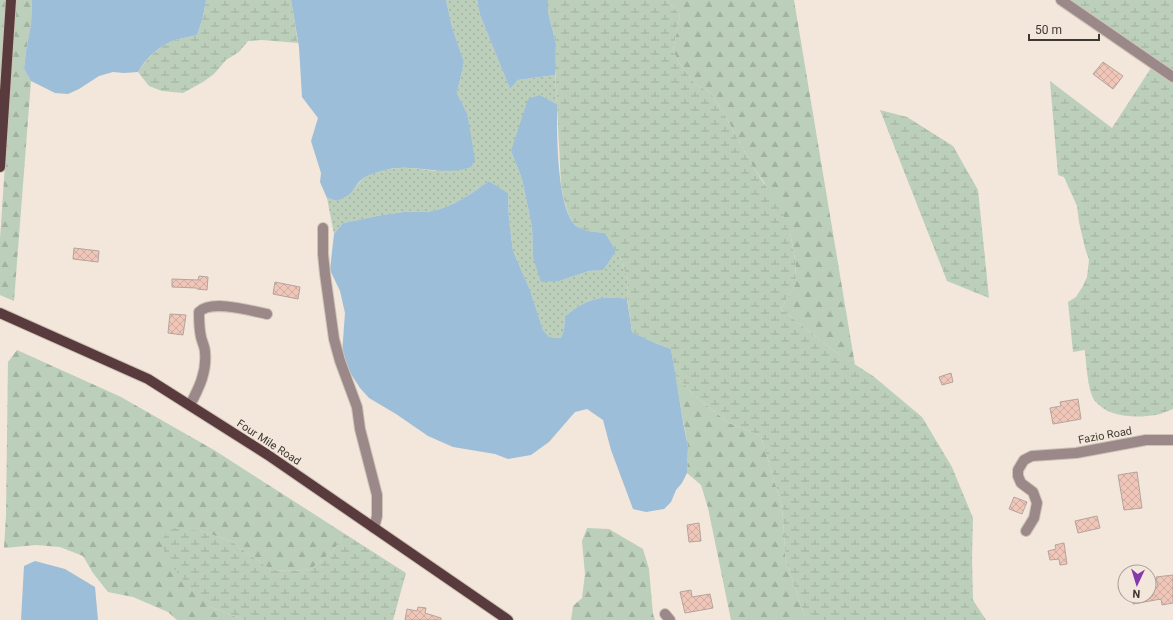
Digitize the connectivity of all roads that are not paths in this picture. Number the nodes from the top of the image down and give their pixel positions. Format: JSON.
{"nodes":[{"id":1,"x":11,"y":0,"type":"edge"},
{"id":2,"x":1061,"y":0,"type":"edge"},
{"id":3,"x":1173,"y":76,"type":"edge"},
{"id":4,"x":0,"y":167,"type":"edge"},
{"id":5,"x":323,"y":228,"type":"dead end"},
{"id":6,"x":0,"y":313,"type":"edge"},
{"id":7,"x":267,"y":314,"type":"dead end"},
{"id":8,"x":190,"y":405,"type":"junction"},
{"id":9,"x":1173,"y":440,"type":"edge"},
{"id":10,"x":374,"y":528,"type":"junction"},
{"id":11,"x":1026,"y":531,"type":"dead end"},
{"id":12,"x":508,"y":620,"type":"edge"}],
"edges":[{"from":1,"to":4,"type":"main road"},
{"from":2,"to":3,"type":"street"},
{"from":5,"to":10,"type":"street"},
{"from":6,"to":8,"type":"main road","name":"Four Mile Road"},
{"from":7,"to":8,"type":"street"},
{"from":8,"to":10,"type":"main road","name":"Four Mile Road"},
{"from":9,"to":11,"type":"street","name":"Fazio Road"},
{"from":10,"to":12,"type":"main road","name":"Four Mile Road"}]}
